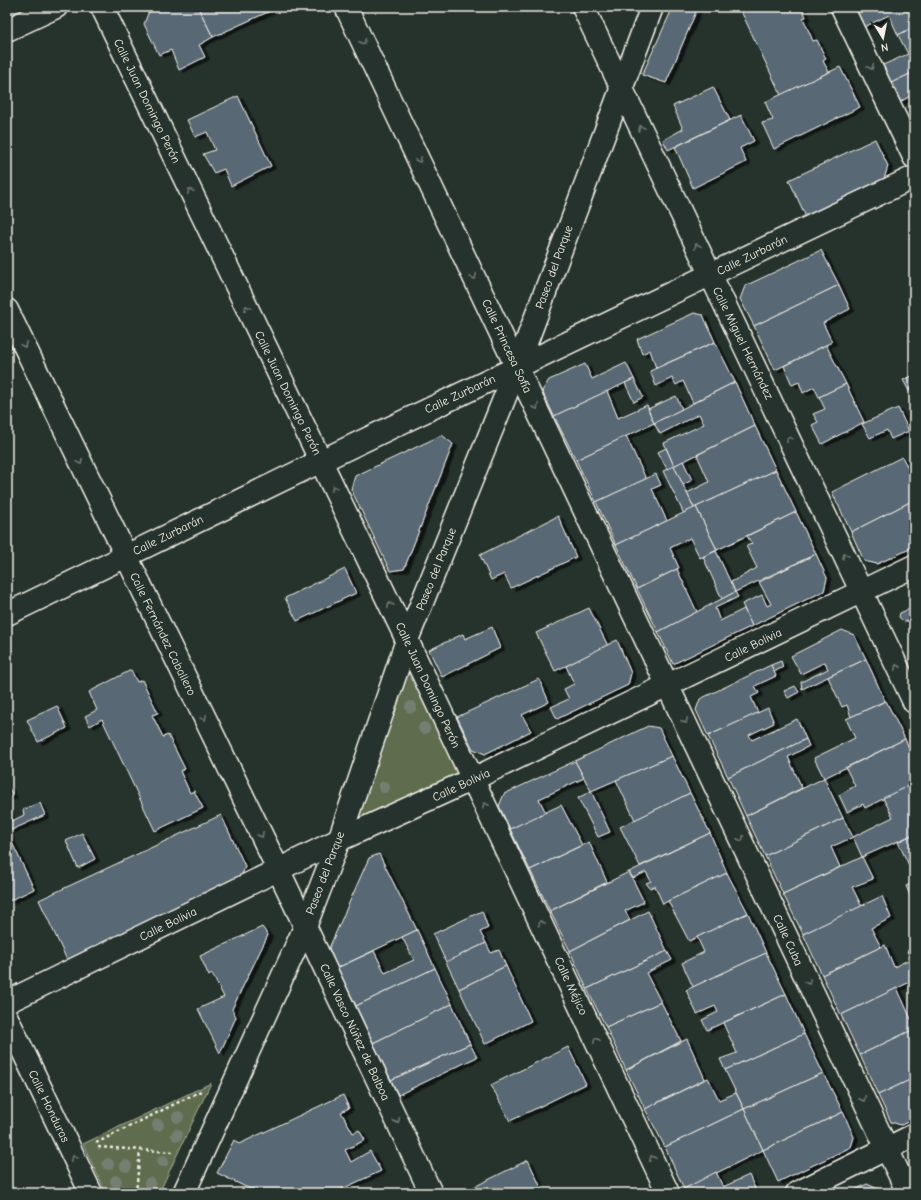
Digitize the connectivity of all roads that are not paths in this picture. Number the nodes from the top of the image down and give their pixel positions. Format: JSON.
{"nodes":[{"id":1,"x":56,"y":7,"type":"edge"},
{"id":2,"x":102,"y":7,"type":"edge"},
{"id":3,"x":346,"y":7,"type":"edge"},
{"id":4,"x":583,"y":7,"type":"edge"},
{"id":5,"x":652,"y":7,"type":"edge"},
{"id":6,"x":842,"y":7,"type":"edge"},
{"id":7,"x":7,"y":30,"type":"edge"},
{"id":8,"x":621,"y":86,"type":"junction"},
{"id":9,"x":914,"y":157,"type":"edge"},
{"id":10,"x":914,"y":177,"type":"edge"},
{"id":11,"x":711,"y":275,"type":"junction"},
{"id":12,"x":7,"y":310,"type":"edge"},
{"id":13,"x":517,"y":367,"type":"junction"},
{"id":14,"x":321,"y":461,"type":"junction"},
{"id":15,"x":126,"y":556,"type":"junction"},
{"id":16,"x":914,"y":566,"type":"edge"},
{"id":17,"x":862,"y":591,"type":"junction"},
{"id":18,"x":7,"y":614,"type":"edge"},
{"id":19,"x":407,"y":640,"type":"junction"},
{"id":20,"x":669,"y":686,"type":"junction"},
{"id":21,"x":914,"y":702,"type":"edge"},
{"id":22,"x":473,"y":779,"type":"junction"},
{"id":23,"x":339,"y":840,"type":"junction"},
{"id":24,"x":279,"y":871,"type":"junction"},
{"id":25,"x":305,"y":927,"type":"junction"},
{"id":26,"x":7,"y":1002,"type":"edge"},
{"id":27,"x":7,"y":1018,"type":"edge"},
{"id":28,"x":914,"y":1135,"type":"edge"},
{"id":29,"x":886,"y":1148,"type":"junction"},
{"id":30,"x":91,"y":1193,"type":"edge"},
{"id":31,"x":184,"y":1193,"type":"edge"},
{"id":32,"x":431,"y":1193,"type":"edge"},
{"id":33,"x":668,"y":1193,"type":"edge"},
{"id":34,"x":797,"y":1193,"type":"edge"},
{"id":35,"x":908,"y":1193,"type":"edge"}],
"edges":[{"from":1,"to":7,"type":"street"},
{"from":14,"to":2,"type":"street","name":"Calle Juan Domingo Perón","one_way":true},
{"from":3,"to":13,"type":"street","name":"Calle Princesa Sofía","one_way":true},
{"from":4,"to":8,"type":"street","name":"Calle Miguel Hernández"},
{"from":5,"to":8,"type":"street","name":"Paseo del Parque"},
{"from":6,"to":9,"type":"street","one_way":true},
{"from":11,"to":8,"type":"street","name":"Calle Miguel Hernández","one_way":true},
{"from":8,"to":13,"type":"street","name":"Paseo del Parque"},
{"from":10,"to":11,"type":"street","name":"Calle Zurbarán"},
{"from":11,"to":13,"type":"street","name":"Calle Zurbarán"},
{"from":17,"to":11,"type":"street","name":"Calle Miguel Hernández","one_way":true},
{"from":12,"to":15,"type":"street","name":"Calle Fernández Caballero","one_way":true},
{"from":13,"to":14,"type":"street","name":"Calle Zurbarán"},
{"from":13,"to":19,"type":"street","name":"Paseo del Parque"},
{"from":13,"to":20,"type":"street","name":"Calle Princesa Sofía","one_way":true},
{"from":14,"to":15,"type":"street","name":"Calle Zurbarán"},
{"from":19,"to":14,"type":"street","name":"Calle Juan Domingo Perón","one_way":true},
{"from":15,"to":18,"type":"street","name":"Calle Zurbarán"},
{"from":15,"to":24,"type":"street","name":"Calle Fernández Caballero","one_way":true},
{"from":16,"to":17,"type":"street","name":"Calle Bolivia"},
{"from":17,"to":20,"type":"street","name":"Calle Bolivia"},
{"from":21,"to":17,"type":"street","name":"Calle Miguel Hernández","one_way":true},
{"from":19,"to":22,"type":"street","name":"Calle Juan Domingo Perón"},
{"from":19,"to":23,"type":"street","name":"Paseo del Parque"},
{"from":20,"to":22,"type":"street","name":"Calle Bolivia"},
{"from":20,"to":29,"type":"street","name":"Calle Cuba","one_way":true},
{"from":22,"to":23,"type":"street","name":"Calle Bolivia"},
{"from":33,"to":22,"type":"street","name":"Calle Méjico","one_way":true},
{"from":23,"to":24,"type":"street","name":"Calle Bolivia"},
{"from":23,"to":25,"type":"street","name":"Paseo del Parque"},
{"from":24,"to":25,"type":"street","name":"Calle Vasco Núñez de Balboa"},
{"from":24,"to":26,"type":"street","name":"Calle Bolivia"},
{"from":25,"to":31,"type":"street","name":"Paseo del Parque"},
{"from":25,"to":32,"type":"street","name":"Calle Vasco Núñez de Balboa","one_way":true},
{"from":30,"to":27,"type":"street","name":"Calle Honduras","one_way":true},
{"from":28,"to":29,"type":"street"},
{"from":29,"to":34,"type":"street"},
{"from":29,"to":35,"type":"street","name":"Calle Cuba"}]}
